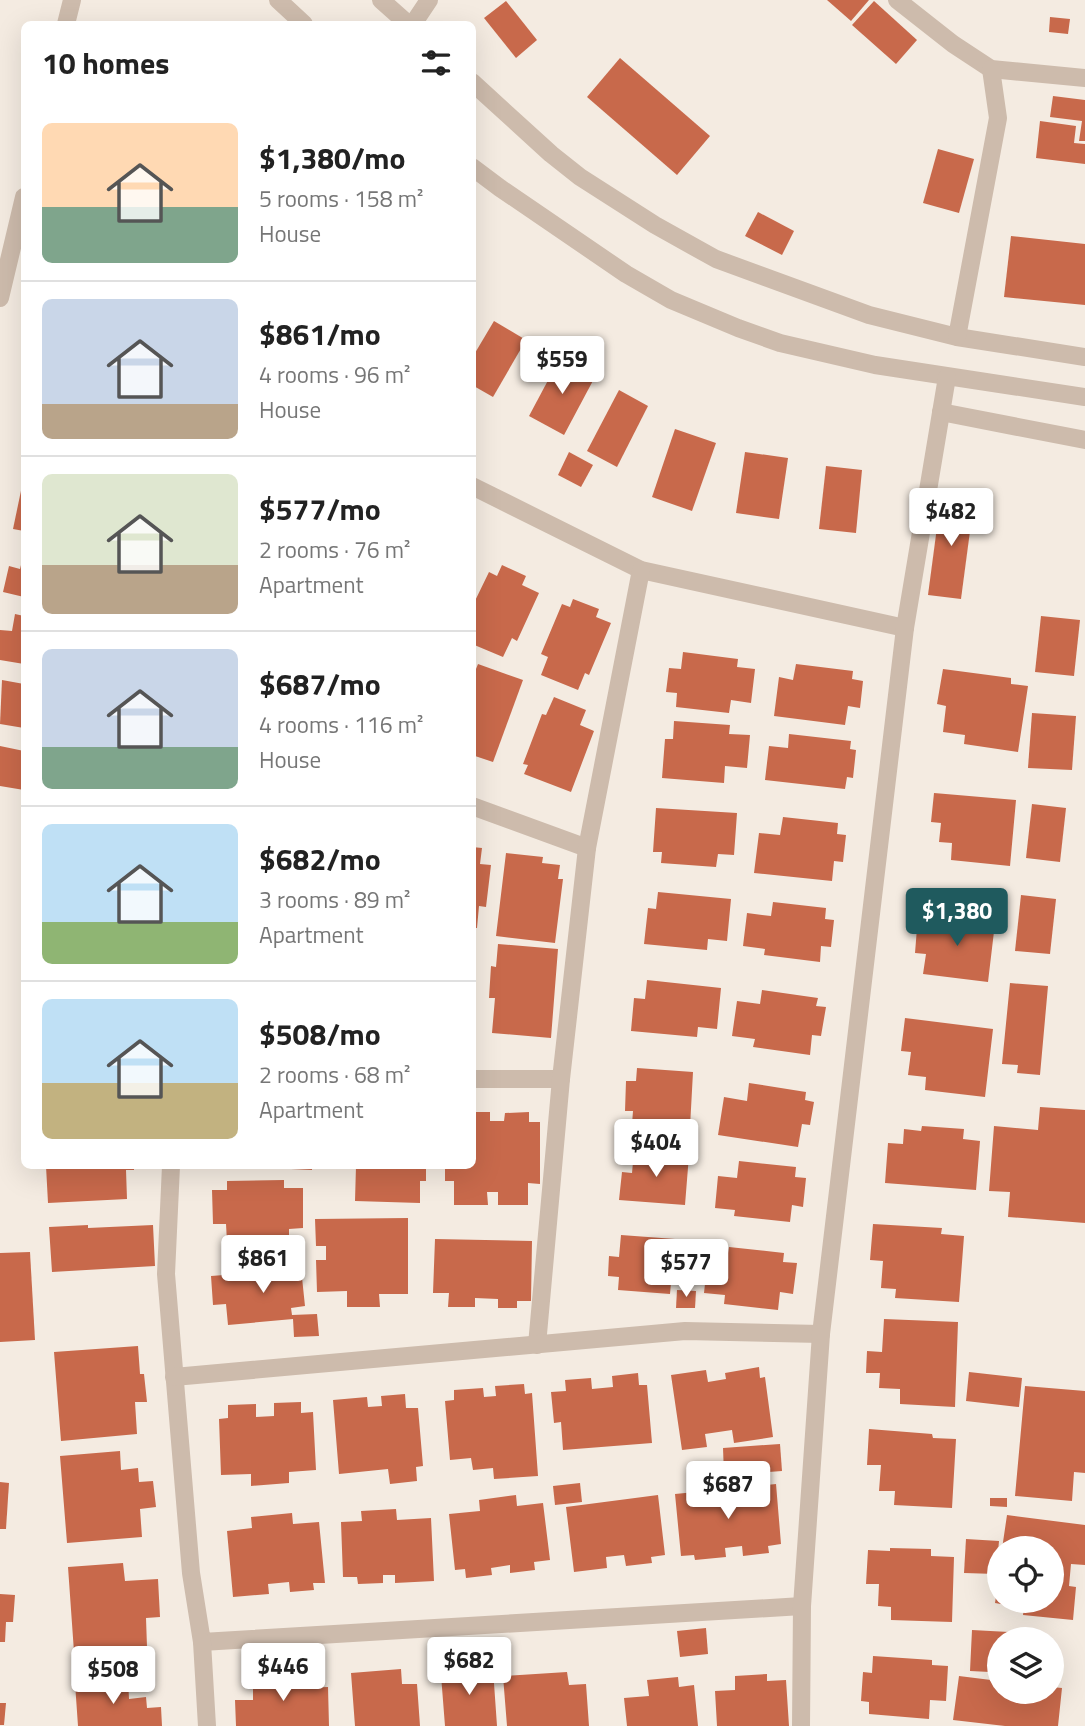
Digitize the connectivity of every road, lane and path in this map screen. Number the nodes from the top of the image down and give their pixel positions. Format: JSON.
{"nodes":[{"id":1,"x":72,"y":0,"type":"edge"},
{"id":2,"x":278,"y":0,"type":"edge"},
{"id":3,"x":380,"y":0,"type":"edge"},
{"id":4,"x":429,"y":0,"type":"edge"},
{"id":5,"x":897,"y":0,"type":"edge"},
{"id":6,"x":67,"y":21,"type":"edge"},
{"id":7,"x":301,"y":21,"type":"edge"},
{"id":8,"x":406,"y":21,"type":"edge"},
{"id":9,"x":412,"y":21,"type":"edge"},
{"id":10,"x":991,"y":69,"type":"junction"},
{"id":11,"x":1085,"y":78,"type":"edge"},
{"id":12,"x":476,"y":86,"type":"edge"},
{"id":13,"x":476,"y":170,"type":"edge"},
{"id":14,"x":21,"y":210,"type":"edge"},
{"id":15,"x":0,"y":298,"type":"edge"},
{"id":16,"x":957,"y":337,"type":"junction"},
{"id":17,"x":1085,"y":357,"type":"edge"},
{"id":18,"x":947,"y":377,"type":"junction"},
{"id":19,"x":1085,"y":397,"type":"edge"},
{"id":20,"x":941,"y":412,"type":"junction"},
{"id":21,"x":1085,"y":440,"type":"edge"},
{"id":22,"x":476,"y":488,"type":"edge"},
{"id":23,"x":641,"y":570,"type":"junction"},
{"id":24,"x":905,"y":628,"type":"junction"},
{"id":25,"x":476,"y":807,"type":"edge"},
{"id":26,"x":587,"y":848,"type":"junction"},
{"id":27,"x":476,"y":1079,"type":"edge"},
{"id":28,"x":561,"y":1079,"type":"junction"},
{"id":29,"x":171,"y":1169,"type":"edge"},
{"id":30,"x":821,"y":1334,"type":"junction"},
{"id":31,"x":537,"y":1345,"type":"junction"},
{"id":32,"x":174,"y":1377,"type":"junction"},
{"id":33,"x":802,"y":1606,"type":"junction"},
{"id":34,"x":202,"y":1642,"type":"junction"},
{"id":35,"x":207,"y":1726,"type":"edge"},
{"id":36,"x":801,"y":1726,"type":"edge"}],
"edges":[{"from":1,"to":6,"type":"street"},
{"from":2,"to":7,"type":"street"},
{"from":3,"to":8,"type":"street"},
{"from":4,"to":9,"type":"street"},
{"from":5,"to":10,"type":"street"},
{"from":10,"to":11,"type":"street"},
{"from":10,"to":16,"type":"street"},
{"from":12,"to":16,"type":"street"},
{"from":13,"to":18,"type":"street"},
{"from":14,"to":15,"type":"street"},
{"from":16,"to":17,"type":"street"},
{"from":18,"to":19,"type":"street"},
{"from":18,"to":20,"type":"street"},
{"from":20,"to":21,"type":"street"},
{"from":20,"to":24,"type":"street"},
{"from":22,"to":23,"type":"street"},
{"from":23,"to":24,"type":"street"},
{"from":23,"to":26,"type":"street"},
{"from":24,"to":30,"type":"street"},
{"from":25,"to":26,"type":"street"},
{"from":26,"to":28,"type":"street"},
{"from":27,"to":28,"type":"street"},
{"from":28,"to":31,"type":"street"},
{"from":29,"to":32,"type":"street"},
{"from":30,"to":31,"type":"street"},
{"from":30,"to":33,"type":"street"},
{"from":31,"to":32,"type":"street"},
{"from":32,"to":34,"type":"street"},
{"from":33,"to":34,"type":"street"},
{"from":33,"to":36,"type":"street"},
{"from":34,"to":35,"type":"street"}]}
